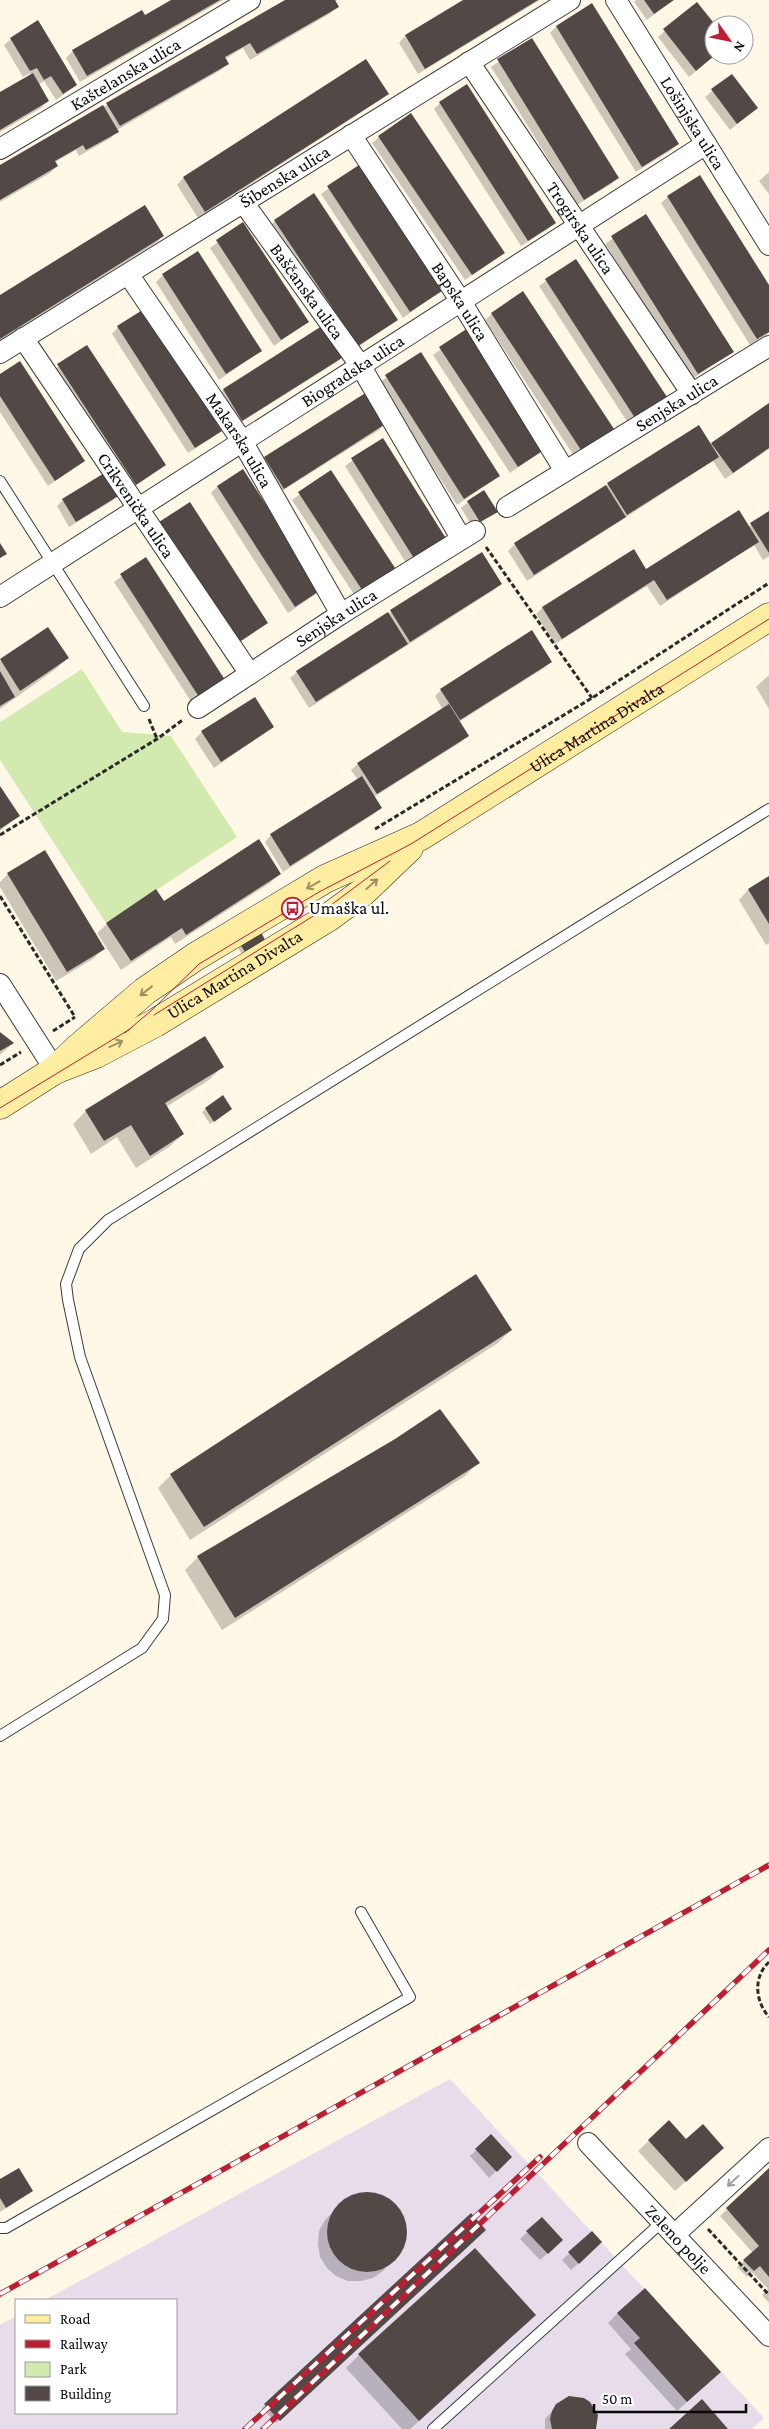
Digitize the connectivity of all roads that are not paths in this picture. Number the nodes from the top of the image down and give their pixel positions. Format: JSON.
{"nodes":[{"id":1,"x":250,"y":0,"type":"edge"},
{"id":2,"x":570,"y":0,"type":"edge"},
{"id":3,"x":616,"y":0,"type":"edge"},
{"id":4,"x":469,"y":62,"type":"junction"},
{"id":5,"x":351,"y":135,"type":"junction"},
{"id":6,"x":706,"y":144,"type":"junction"},
{"id":7,"x":0,"y":148,"type":"edge"},
{"id":8,"x":243,"y":202,"type":"junction"},
{"id":9,"x":578,"y":226,"type":"junction"},
{"id":10,"x":768,"y":239,"type":"edge"},
{"id":11,"x":128,"y":274,"type":"junction"},
{"id":12,"x":460,"y":300,"type":"junction"},
{"id":13,"x":24,"y":338,"type":"junction"},
{"id":14,"x":769,"y":346,"type":"edge"},
{"id":15,"x":0,"y":353,"type":"edge"},
{"id":16,"x":360,"y":365,"type":"junction"},
{"id":17,"x":692,"y":394,"type":"junction"},
{"id":18,"x":242,"y":441,"type":"junction"},
{"id":19,"x":565,"y":471,"type":"junction"},
{"id":20,"x":0,"y":481,"type":"edge"},
{"id":21,"x":138,"y":508,"type":"junction"},
{"id":22,"x":507,"y":508,"type":"dead end"},
{"id":23,"x":468,"y":534,"type":"joint"},
{"id":24,"x":54,"y":562,"type":"junction"},
{"id":25,"x":0,"y":597,"type":"edge"},
{"id":26,"x":341,"y":614,"type":"junction"},
{"id":27,"x":769,"y":617,"type":"edge"},
{"id":28,"x":250,"y":674,"type":"junction"},
{"id":29,"x":144,"y":706,"type":"road end"},
{"id":30,"x":198,"y":708,"type":"road end"},
{"id":31,"x":769,"y":809,"type":"edge"},
{"id":32,"x":421,"y":836,"type":"junction"},
{"id":33,"x":0,"y":984,"type":"edge"},
{"id":34,"x":55,"y":1070,"type":"junction"},
{"id":35,"x":0,"y":1105,"type":"edge"},
{"id":36,"x":0,"y":1736,"type":"edge"},
{"id":37,"x":360,"y":1912,"type":"dead end"},
{"id":38,"x":588,"y":2143,"type":"dead end"},
{"id":39,"x":769,"y":2148,"type":"edge"},
{"id":40,"x":0,"y":2228,"type":"edge"},
{"id":41,"x":668,"y":2228,"type":"junction"},
{"id":42,"x":769,"y":2336,"type":"edge"},
{"id":43,"x":433,"y":2429,"type":"edge"}],
"edges":[{"from":1,"to":7,"type":"street","name":"Kaštelanska ulica"},
{"from":2,"to":4,"type":"street","name":"Šibenska ulica"},
{"from":3,"to":6,"type":"street","name":"Lošinjska ulica"},
{"from":4,"to":5,"type":"street","name":"Šibenska ulica"},
{"from":4,"to":9,"type":"street","name":"Trogirska ulica"},
{"from":5,"to":8,"type":"street","name":"Šibenska ulica"},
{"from":5,"to":12,"type":"street","name":"Bapska ulica"},
{"from":6,"to":9,"type":"street","name":"Biogradska ulica"},
{"from":6,"to":10,"type":"street","name":"Lošinjska ulica"},
{"from":8,"to":11,"type":"street","name":"Šibenska ulica"},
{"from":8,"to":16,"type":"street","name":"Baščanska ulica"},
{"from":9,"to":12,"type":"street","name":"Biogradska ulica"},
{"from":9,"to":17,"type":"street","name":"Trogirska ulica"},
{"from":11,"to":13,"type":"street","name":"Šibenska ulica"},
{"from":11,"to":18,"type":"street","name":"Makarska ulica"},
{"from":12,"to":16,"type":"street","name":"Biogradska ulica"},
{"from":12,"to":19,"type":"street","name":"Bapska ulica"},
{"from":13,"to":15,"type":"street","name":"Šibenska ulica"},
{"from":13,"to":21,"type":"street","name":"Crikvenička ulica"},
{"from":14,"to":17,"type":"street","name":"Senjska ulica"},
{"from":16,"to":18,"type":"street","name":"Biogradska ulica"},
{"from":16,"to":23,"type":"street","name":"Baščanska ulica"},
{"from":17,"to":19,"type":"street","name":"Senjska ulica"},
{"from":18,"to":21,"type":"street","name":"Biogradska ulica"},
{"from":18,"to":26,"type":"street","name":"Makarska ulica"},
{"from":19,"to":22,"type":"street","name":"Senjska ulica"},
{"from":20,"to":24,"type":"lane"},
{"from":21,"to":24,"type":"street","name":"Biogradska ulica"},
{"from":21,"to":28,"type":"street","name":"Crikvenička ulica"},
{"from":23,"to":26,"type":"street","name":"Senjska ulica"},
{"from":24,"to":25,"type":"street","name":"Biogradska ulica"},
{"from":24,"to":29,"type":"lane"},
{"from":26,"to":28,"type":"street","name":"Senjska ulica"},
{"from":27,"to":32,"type":"street","name":"Ulica Martina Divalta"},
{"from":28,"to":30,"type":"street","name":"Senjska ulica"},
{"from":31,"to":36,"type":"lane"},
{"from":32,"to":34,"type":"street","name":"Ulica Martina Divalta","one_way":true},
{"from":34,"to":32,"type":"street","name":"Ulica Martina Divalta","one_way":true},
{"from":33,"to":34,"type":"street"},
{"from":34,"to":35,"type":"street","name":"Ulica Martina Divalta"},
{"from":37,"to":40,"type":"lane"},
{"from":38,"to":41,"type":"street","name":"Zeleno polje"},
{"from":39,"to":41,"type":"street","one_way":true},
{"from":41,"to":42,"type":"street","name":"Zeleno polje"},
{"from":41,"to":43,"type":"lane"}]}
